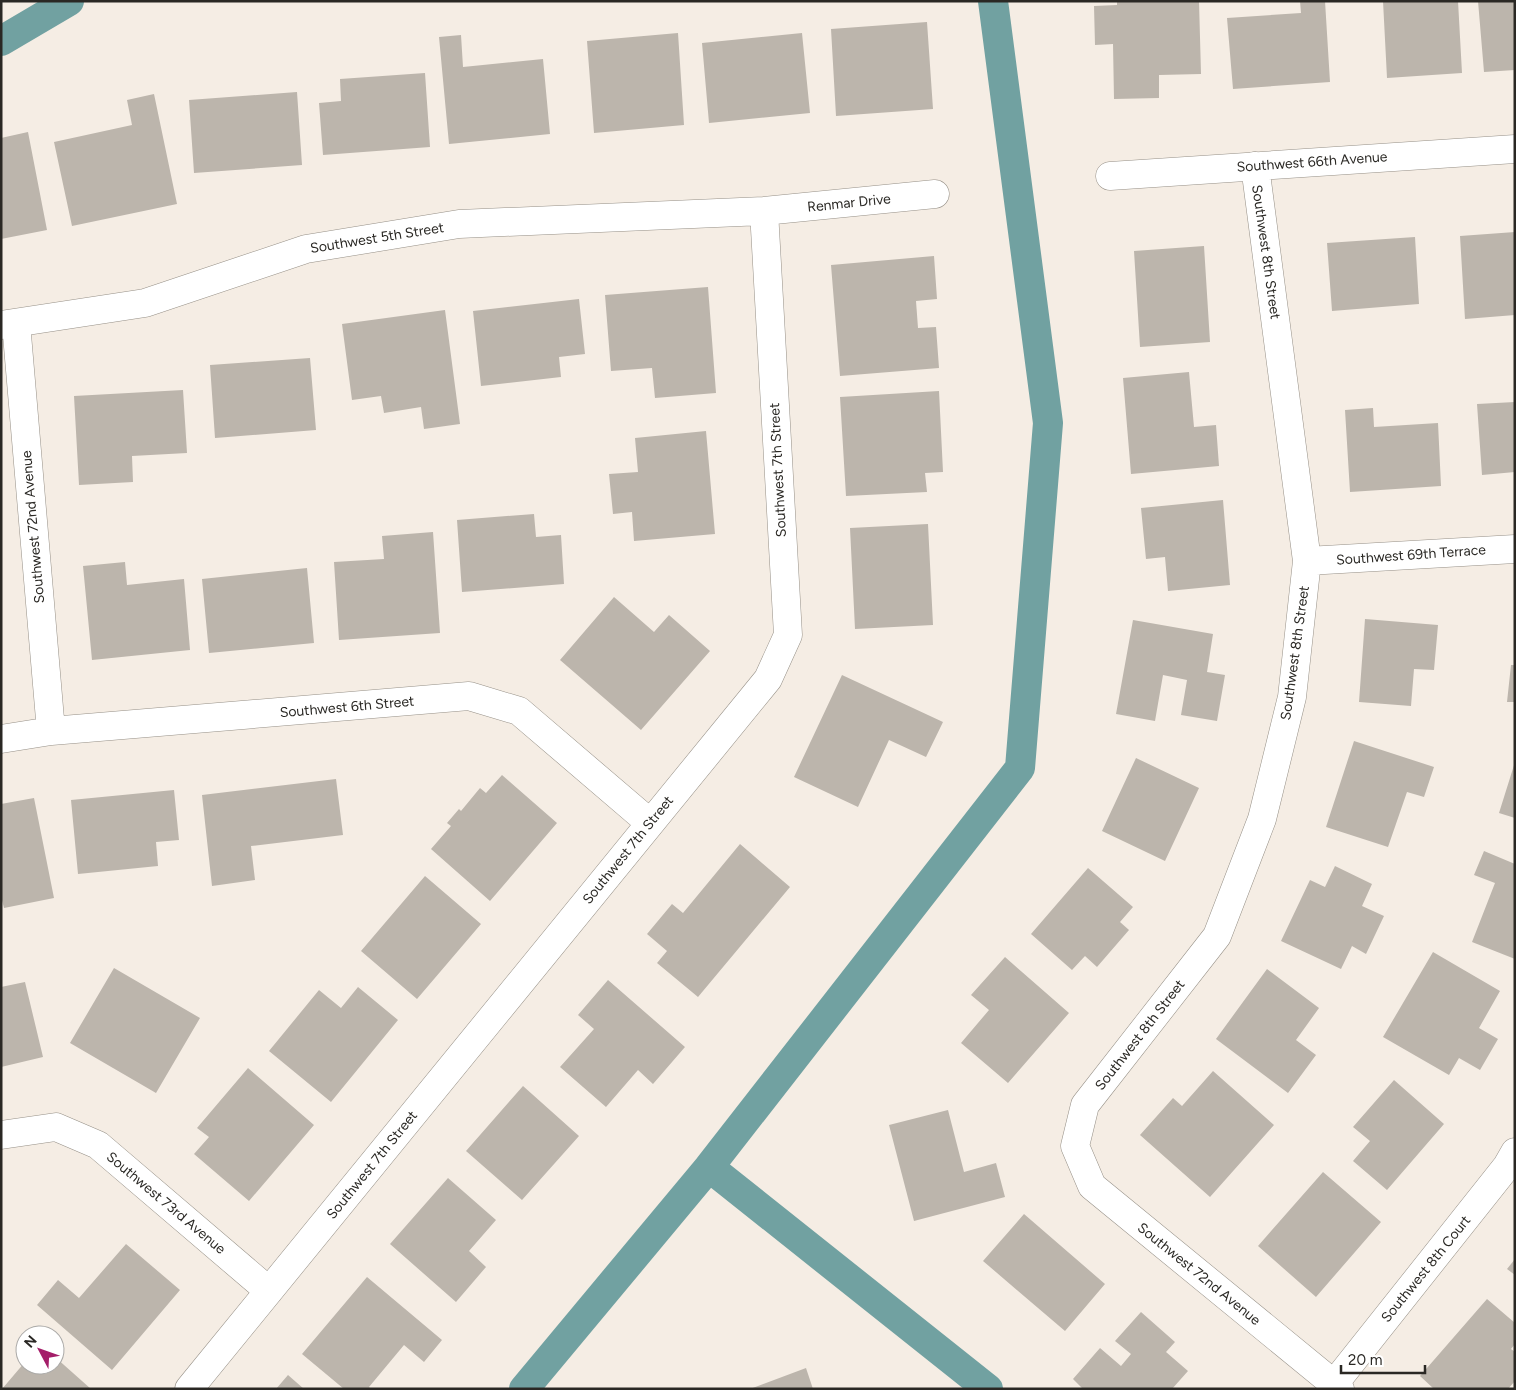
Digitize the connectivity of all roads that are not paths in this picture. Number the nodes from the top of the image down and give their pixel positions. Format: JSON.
{"nodes":[{"id":1,"x":1515,"y":149,"type":"edge"},
{"id":2,"x":1255,"y":166,"type":"junction"},
{"id":3,"x":1110,"y":176,"type":"dead end"},
{"id":4,"x":935,"y":194,"type":"dead end"},
{"id":5,"x":764,"y":211,"type":"junction"},
{"id":6,"x":8,"y":324,"type":"edge"},
{"id":7,"x":1515,"y":549,"type":"edge"},
{"id":8,"x":1307,"y":561,"type":"junction"},
{"id":9,"x":51,"y":732,"type":"junction"},
{"id":10,"x":1,"y":739,"type":"edge"},
{"id":11,"x":650,"y":823,"type":"junction"},
{"id":12,"x":1,"y":1136,"type":"edge"},
{"id":13,"x":1076,"y":1146,"type":"joint"},
{"id":14,"x":1515,"y":1152,"type":"edge"},
{"id":15,"x":269,"y":1291,"type":"junction"},
{"id":16,"x":1337,"y":1386,"type":"edge"},
{"id":17,"x":189,"y":1389,"type":"edge"}],
"edges":[{"from":1,"to":2,"type":"street","name":"Southwest 66th Avenue"},
{"from":2,"to":3,"type":"street","name":"Southwest 66th Avenue"},
{"from":2,"to":8,"type":"street","name":"Southwest 8th Street"},
{"from":4,"to":5,"type":"street","name":"Renmar Drive"},
{"from":5,"to":6,"type":"street","name":"Southwest 5th Street"},
{"from":5,"to":11,"type":"street","name":"Southwest 7th Street"},
{"from":6,"to":9,"type":"street","name":"Southwest 72nd Avenue"},
{"from":7,"to":8,"type":"street","name":"Southwest 69th Terrace"},
{"from":8,"to":13,"type":"street","name":"Southwest 8th Street"},
{"from":9,"to":10,"type":"street","name":"Southwest 6th Street"},
{"from":9,"to":11,"type":"street","name":"Southwest 6th Street"},
{"from":11,"to":15,"type":"street","name":"Southwest 7th Street"},
{"from":12,"to":15,"type":"street","name":"Southwest 73rd Avenue"},
{"from":13,"to":16,"type":"street","name":"Southwest 72nd Avenue"},
{"from":14,"to":16,"type":"street","name":"Southwest 8th Court"},
{"from":15,"to":17,"type":"street","name":"Southwest 7th Street"}]}
